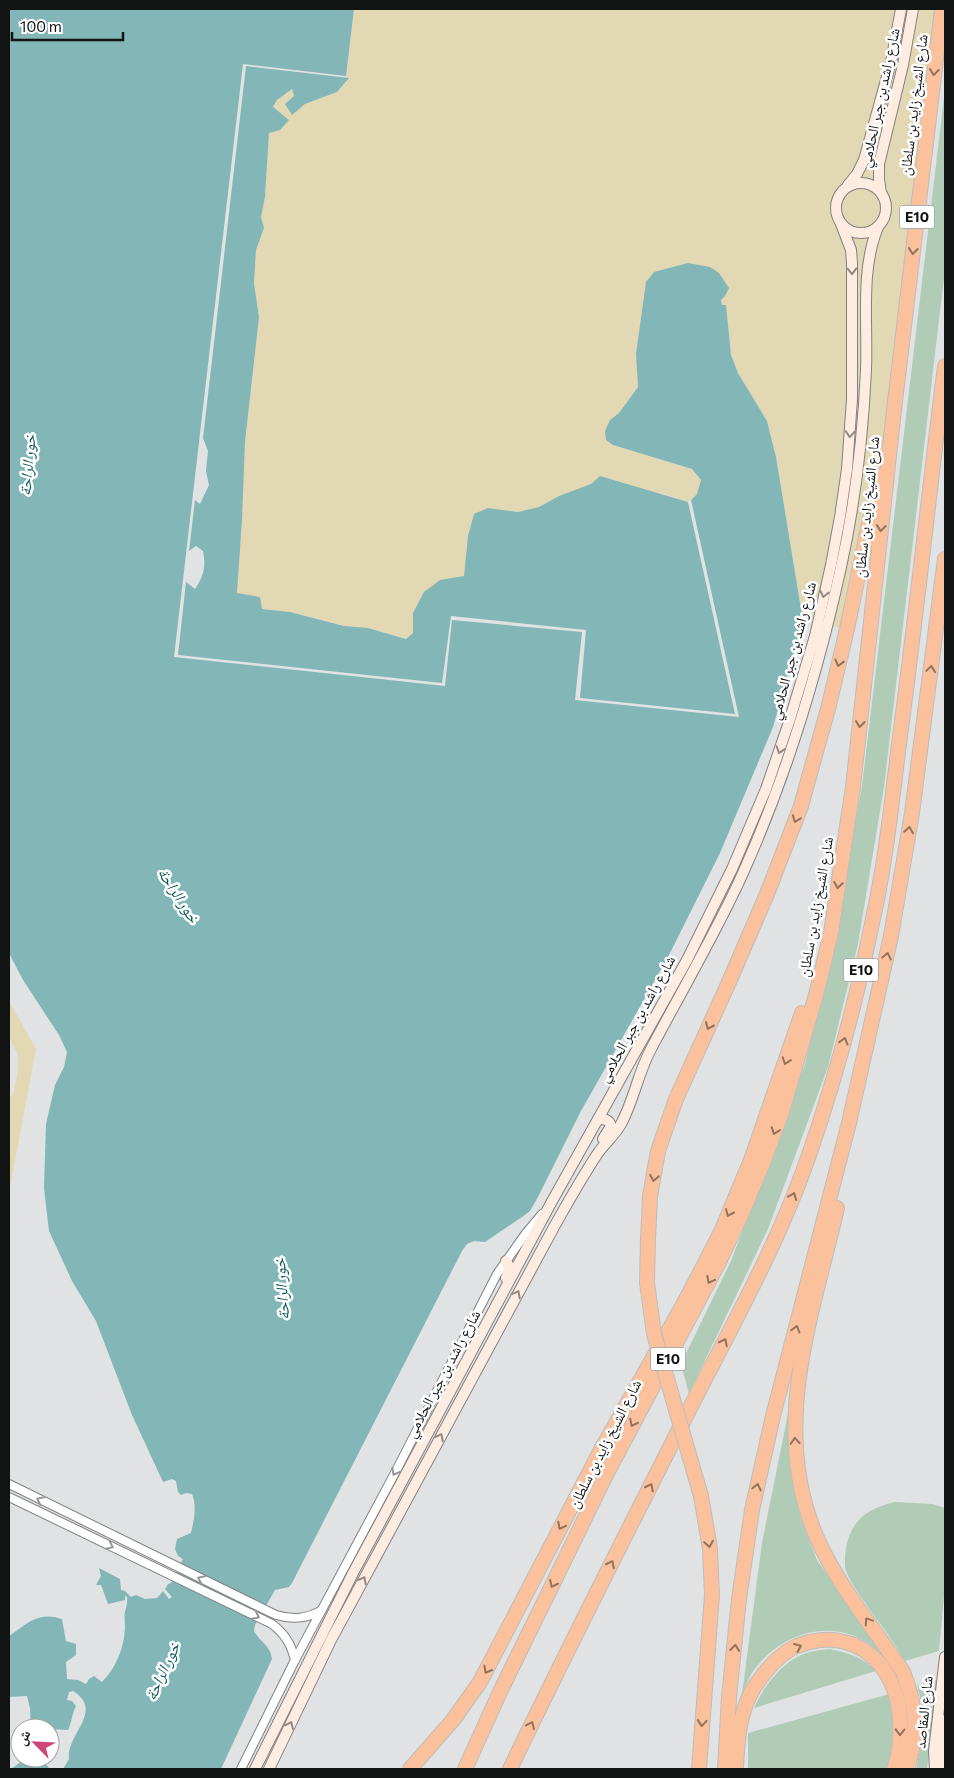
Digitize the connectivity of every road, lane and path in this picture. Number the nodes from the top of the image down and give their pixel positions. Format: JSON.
{"nodes":[{"id":1,"x":901,"y":9,"type":"edge"},
{"id":2,"x":913,"y":9,"type":"edge"},
{"id":3,"x":942,"y":9,"type":"edge"},
{"id":4,"x":848,"y":186,"type":"junction"},
{"id":5,"x":881,"y":193,"type":"junction"},
{"id":6,"x":841,"y":224,"type":"junction"},
{"id":7,"x":878,"y":227,"type":"junction"},
{"id":8,"x":945,"y":366,"type":"edge"},
{"id":9,"x":894,"y":410,"type":"junction"},
{"id":10,"x":945,"y":559,"type":"edge"},
{"id":11,"x":941,"y":615,"type":"edge"},
{"id":12,"x":831,"y":933,"type":"junction"},
{"id":13,"x":598,"y":1119,"type":"junction"},
{"id":14,"x":849,"y":1123,"type":"junction"},
{"id":15,"x":589,"y":1166,"type":"junction"},
{"id":16,"x":551,"y":1203,"type":"junction"},
{"id":17,"x":506,"y":1261,"type":"junction"},
{"id":18,"x":496,"y":1307,"type":"junction"},
{"id":19,"x":9,"y":1484,"type":"edge"},
{"id":20,"x":9,"y":1497,"type":"edge"},
{"id":21,"x":322,"y":1610,"type":"junction"},
{"id":22,"x":945,"y":1657,"type":"edge"},
{"id":23,"x":295,"y":1660,"type":"junction"},
{"id":24,"x":889,"y":1663,"type":"junction"},
{"id":25,"x":904,"y":1692,"type":"junction"},
{"id":26,"x":943,"y":1698,"type":"edge"},
{"id":27,"x":943,"y":1709,"type":"edge"},
{"id":28,"x":945,"y":1720,"type":"edge"},
{"id":29,"x":731,"y":1749,"type":"junction"},
{"id":30,"x":241,"y":1769,"type":"edge"},
{"id":31,"x":255,"y":1769,"type":"edge"},
{"id":32,"x":269,"y":1769,"type":"edge"},
{"id":33,"x":410,"y":1769,"type":"edge"},
{"id":34,"x":465,"y":1769,"type":"edge"},
{"id":35,"x":510,"y":1769,"type":"edge"},
{"id":36,"x":699,"y":1769,"type":"edge"},
{"id":37,"x":725,"y":1769,"type":"edge"},
{"id":38,"x":736,"y":1769,"type":"edge"},
{"id":39,"x":894,"y":1769,"type":"edge"},
{"id":40,"x":907,"y":1769,"type":"edge"},
{"id":41,"x":935,"y":1769,"type":"edge"},
{"id":42,"x":939,"y":1769,"type":"edge"}],
"edges":[{"from":1,"to":4,"type":"main road","name":"شارع راشد بن جبر الحلامي"},
{"from":2,"to":5,"type":"main road","name":"شارع راشد بن جبر الحلامي"},
{"from":3,"to":9,"type":"highway","name":"شارع الشيخ زايد بن سلطان","number":"E10","one_way":true},
{"from":4,"to":5,"type":"main road"},
{"from":4,"to":6,"type":"main road"},
{"from":5,"to":7,"type":"main road"},
{"from":6,"to":7,"type":"main road"},
{"from":6,"to":13,"type":"main road","name":"شارع راشد بن جبر الحلامي","one_way":true},
{"from":7,"to":15,"type":"main road","name":"شارع راشد بن جبر الحلامي"},
{"from":35,"to":8,"type":"highway","number":"E10","one_way":true},
{"from":9,"to":12,"type":"highway","name":"شارع الشيخ زايد بن سلطان","number":"E10","one_way":true},
{"from":9,"to":36,"type":"highway","one_way":true,"bridge":true},
{"from":10,"to":11,"type":"highway"},
{"from":14,"to":11,"type":"highway","one_way":true},
{"from":12,"to":33,"type":"highway","one_way":true},
{"from":12,"to":34,"type":"highway","name":"شارع الشيخ زايد بن سلطان","number":"E10","one_way":true},
{"from":13,"to":15,"type":"main road"},
{"from":13,"to":16,"type":"main road","name":"شارع راشد بن جبر الحلامي"},
{"from":24,"to":14,"type":"highway","one_way":true},
{"from":29,"to":14,"type":"highway","one_way":true},
{"from":32,"to":15,"type":"main road","name":"شارع راشد بن جبر الحلامي","one_way":true},
{"from":16,"to":17,"type":"street"},
{"from":16,"to":18,"type":"main road","name":"شارع راشد بن جبر الحلامي"},
{"from":17,"to":18,"type":"main road"},
{"from":17,"to":21,"type":"street","one_way":true},
{"from":18,"to":31,"type":"main road","name":"شارع راشد بن جبر الحلامي"},
{"from":21,"to":19,"type":"street","one_way":true},
{"from":20,"to":23,"type":"street","one_way":true},
{"from":21,"to":23,"type":"street"},
{"from":22,"to":26,"type":"main road","name":"شارع المقاصد"},
{"from":23,"to":30,"type":"street"},
{"from":24,"to":25,"type":"highway"},
{"from":29,"to":24,"type":"highway","one_way":true},
{"from":25,"to":39,"type":"highway","one_way":true},
{"from":25,"to":40,"type":"highway"},
{"from":26,"to":27,"type":"main road","name":"شارع المقاصد"},
{"from":27,"to":41,"type":"main road","name":"شارع المقاصد"},
{"from":28,"to":42,"type":"main road","name":"شارع المقاصد"},
{"from":29,"to":37,"type":"highway"},
{"from":29,"to":38,"type":"highway"}]}
